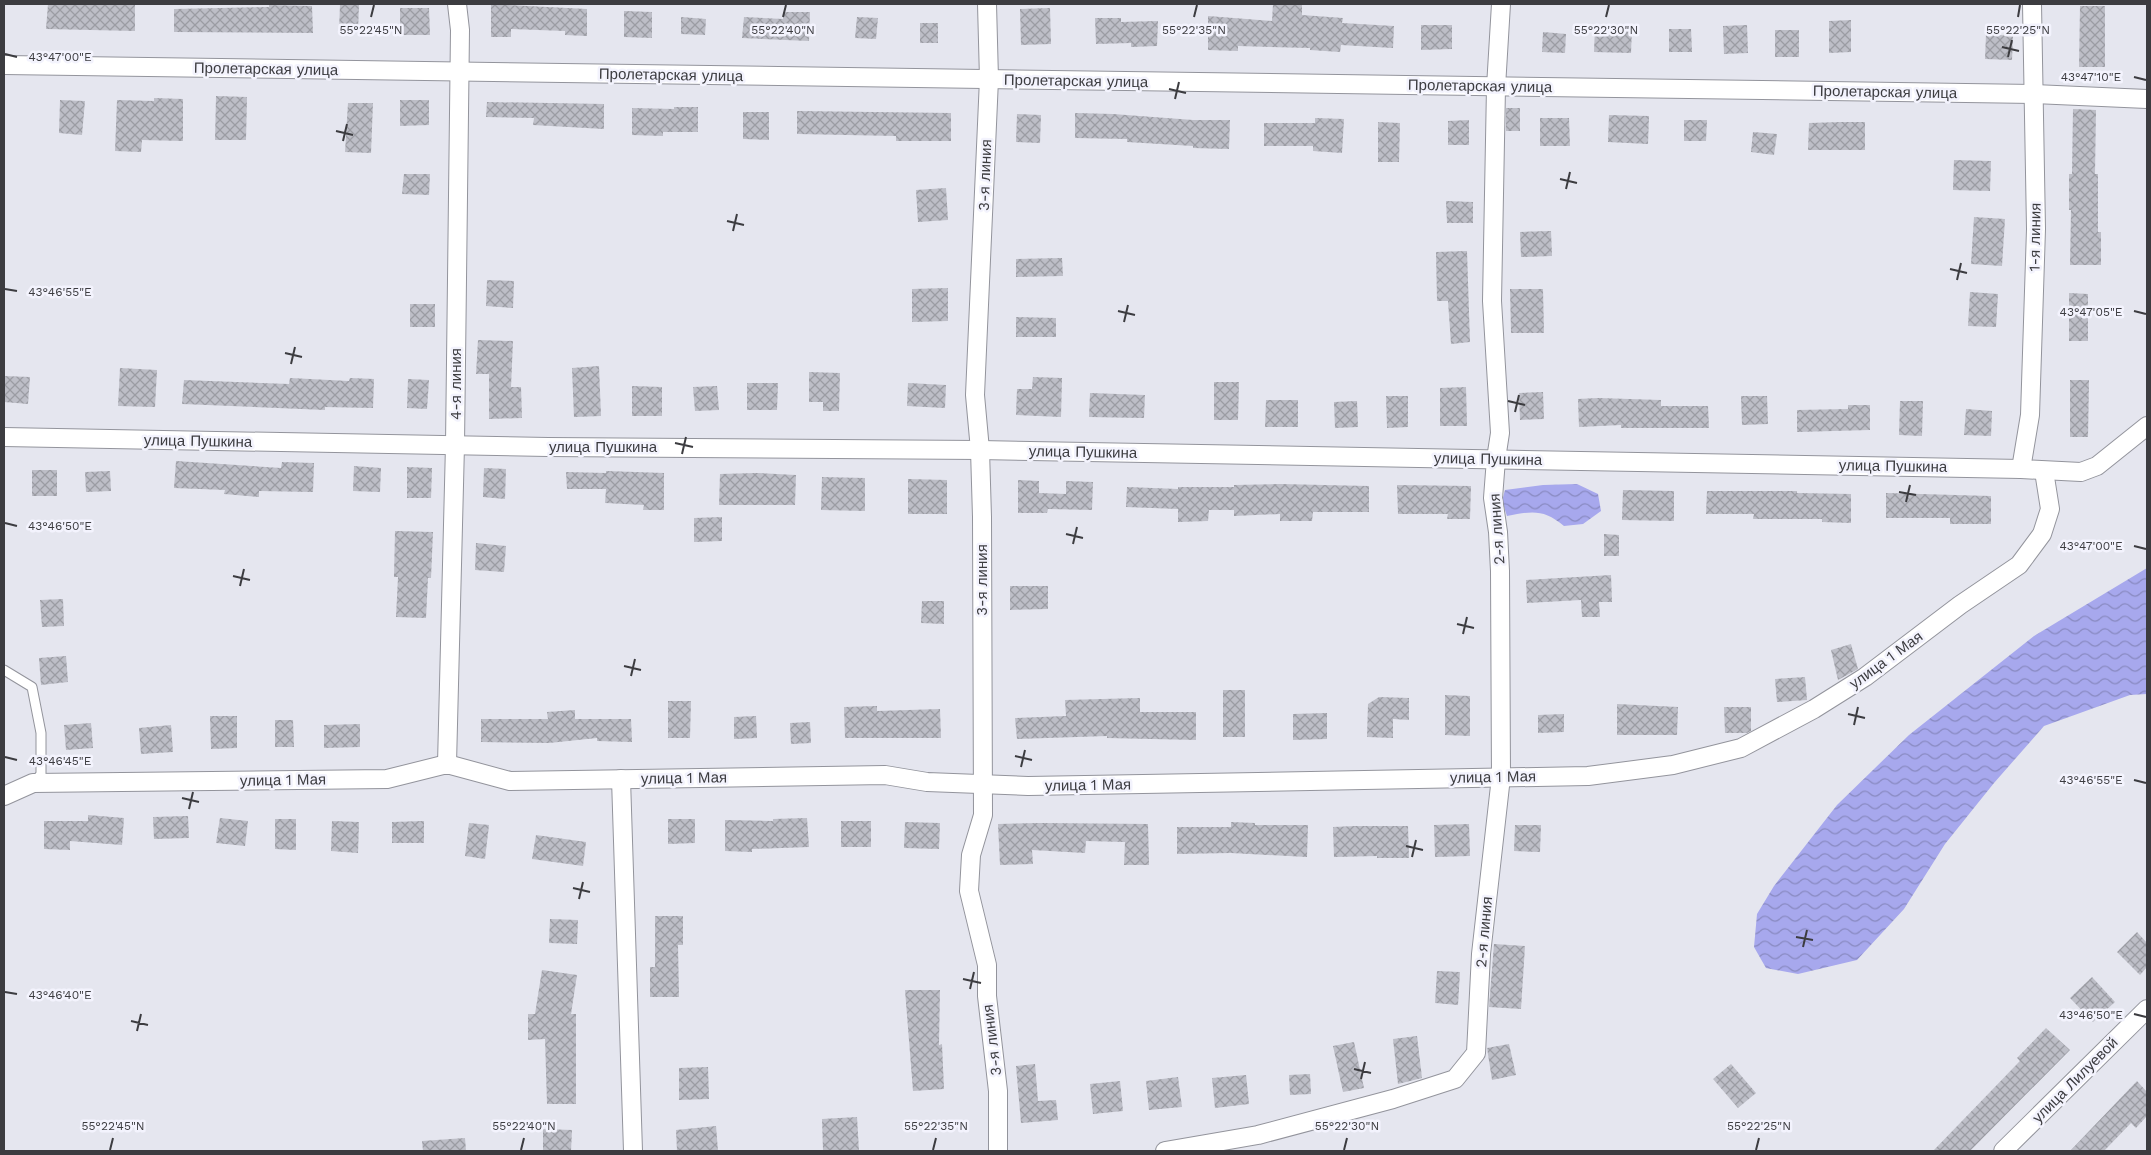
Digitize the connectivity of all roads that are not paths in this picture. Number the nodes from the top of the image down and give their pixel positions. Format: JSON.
{"nodes":[{"id":1,"x":457,"y":4,"type":"edge"},
{"id":2,"x":987,"y":4,"type":"edge"},
{"id":3,"x":1501,"y":4,"type":"edge"},
{"id":4,"x":2032,"y":4,"type":"edge"},
{"id":5,"x":4,"y":65,"type":"edge"},
{"id":6,"x":458,"y":72,"type":"junction"},
{"id":7,"x":989,"y":79,"type":"junction"},
{"id":8,"x":1496,"y":87,"type":"junction"},
{"id":9,"x":2034,"y":94,"type":"junction"},
{"id":10,"x":2147,"y":99,"type":"edge"},
{"id":11,"x":2147,"y":426,"type":"edge"},
{"id":12,"x":4,"y":437,"type":"edge"},
{"id":13,"x":455,"y":445,"type":"junction"},
{"id":14,"x":980,"y":450,"type":"junction"},
{"id":15,"x":1496,"y":459,"type":"junction"},
{"id":16,"x":2022,"y":469,"type":"junction"},
{"id":17,"x":2044,"y":471,"type":"junction"},
{"id":18,"x":4,"y":670,"type":"edge"},
{"id":19,"x":447,"y":764,"type":"junction"},
{"id":20,"x":1501,"y":777,"type":"junction"},
{"id":21,"x":621,"y":779,"type":"junction"},
{"id":22,"x":33,"y":783,"type":"junction"},
{"id":23,"x":983,"y":783,"type":"junction"},
{"id":24,"x":4,"y":796,"type":"edge"},
{"id":25,"x":2147,"y":1009,"type":"edge"},
{"id":26,"x":633,"y":1151,"type":"edge"},
{"id":27,"x":998,"y":1151,"type":"edge"},
{"id":28,"x":1165,"y":1151,"type":"edge"},
{"id":29,"x":2003,"y":1151,"type":"edge"}],
"edges":[{"from":1,"to":6,"type":"street","name":"4-я линия"},
{"from":2,"to":7,"type":"street","name":"3-я линия"},
{"from":3,"to":8,"type":"street","name":"2-я линия"},
{"from":4,"to":9,"type":"street","name":"1-я линия"},
{"from":5,"to":6,"type":"street","name":"Пролетарская улица"},
{"from":6,"to":7,"type":"street","name":"Пролетарская улица"},
{"from":6,"to":13,"type":"street","name":"4-я линия"},
{"from":7,"to":8,"type":"street","name":"Пролетарская улица"},
{"from":7,"to":14,"type":"street","name":"3-я линия"},
{"from":8,"to":9,"type":"street","name":"Пролетарская улица"},
{"from":8,"to":15,"type":"street","name":"2-я линия"},
{"from":9,"to":10,"type":"street","name":"Пролетарская улица"},
{"from":9,"to":16,"type":"street","name":"1-я линия"},
{"from":11,"to":17,"type":"street","name":"улица Пушкина"},
{"from":12,"to":13,"type":"street","name":"улица Пушкина"},
{"from":13,"to":14,"type":"street","name":"улица Пушкина"},
{"from":13,"to":19,"type":"street","name":"4-я линия"},
{"from":14,"to":15,"type":"street","name":"улица Пушкина"},
{"from":14,"to":23,"type":"street","name":"3-я линия"},
{"from":15,"to":16,"type":"street","name":"улица Пушкина"},
{"from":15,"to":20,"type":"street","name":"2-я линия"},
{"from":16,"to":17,"type":"street","name":"улица Пушкина"},
{"from":17,"to":20,"type":"street","name":"улица 1 Мая"},
{"from":18,"to":22,"type":"lane"},
{"from":19,"to":21,"type":"street","name":"улица 1 Мая"},
{"from":19,"to":22,"type":"street","name":"улица 1 Мая"},
{"from":20,"to":23,"type":"street","name":"улица 1 Мая"},
{"from":20,"to":28,"type":"street","name":"2-я линия"},
{"from":21,"to":23,"type":"street","name":"улица 1 Мая"},
{"from":21,"to":26,"type":"street"},
{"from":22,"to":24,"type":"street","name":"улица 1 Мая"},
{"from":23,"to":27,"type":"street","name":"3-я линия"},
{"from":25,"to":29,"type":"street","name":"улица Лилуевой"}]}
